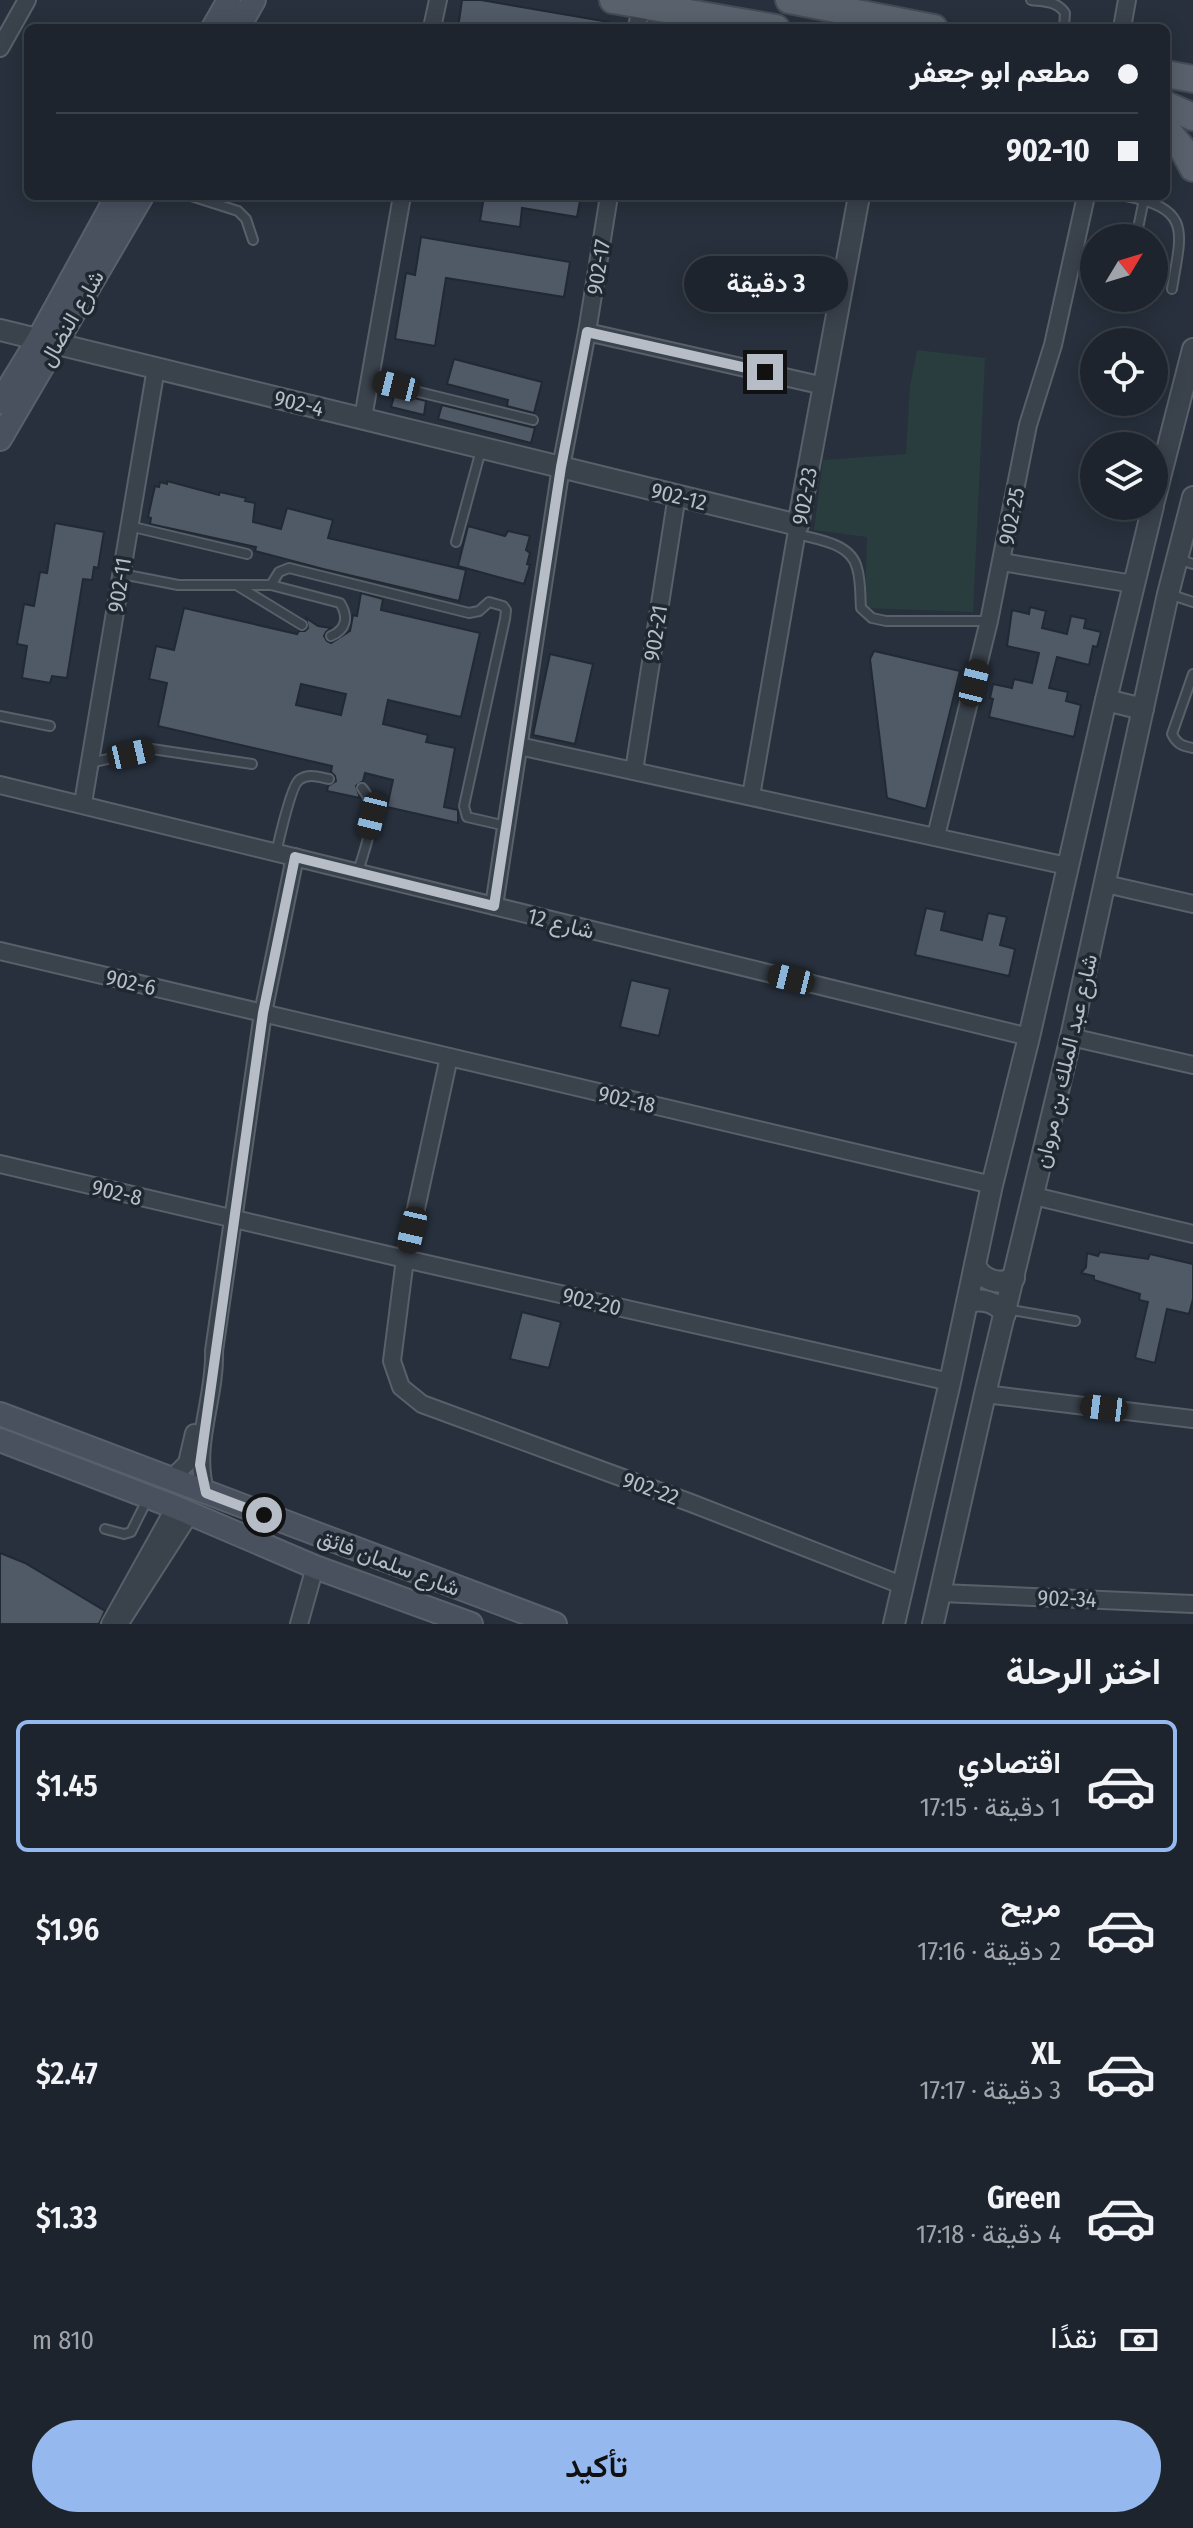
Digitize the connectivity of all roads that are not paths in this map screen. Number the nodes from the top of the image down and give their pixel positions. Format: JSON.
{"nodes":[{"id":1,"x":27,"y":0,"type":"edge"},
{"id":2,"x":229,"y":0,"type":"edge"},
{"id":3,"x":254,"y":0,"type":"edge"},
{"id":4,"x":438,"y":0,"type":"edge"},
{"id":5,"x":613,"y":0,"type":"edge"},
{"id":6,"x":789,"y":0,"type":"edge"},
{"id":7,"x":1031,"y":0,"type":"edge"},
{"id":8,"x":1127,"y":0,"type":"edge"},
{"id":9,"x":639,"y":16,"type":"edge"},
{"id":10,"x":215,"y":24,"type":"edge"},
{"id":11,"x":240,"y":24,"type":"edge"},
{"id":12,"x":433,"y":24,"type":"edge"},
{"id":13,"x":730,"y":24,"type":"edge"},
{"id":14,"x":923,"y":24,"type":"edge"},
{"id":15,"x":1064,"y":24,"type":"edge"},
{"id":16,"x":1123,"y":24,"type":"edge"},
{"id":17,"x":0,"y":48,"type":"edge"},
{"id":18,"x":1170,"y":75,"type":"edge"},
{"id":19,"x":1193,"y":79,"type":"edge"},
{"id":20,"x":1170,"y":107,"type":"edge"},
{"id":21,"x":1193,"y":117,"type":"edge"},
{"id":22,"x":1170,"y":134,"type":"edge"},
{"id":23,"x":1193,"y":168,"type":"edge"},
{"id":24,"x":115,"y":200,"type":"edge"},
{"id":25,"x":139,"y":200,"type":"edge"},
{"id":26,"x":204,"y":200,"type":"edge"},
{"id":27,"x":401,"y":200,"type":"edge"},
{"id":28,"x":608,"y":200,"type":"edge"},
{"id":29,"x":858,"y":200,"type":"edge"},
{"id":30,"x":1085,"y":200,"type":"edge"},
{"id":31,"x":1144,"y":200,"type":"edge"},
{"id":32,"x":1146,"y":200,"type":"edge"},
{"id":33,"x":1139,"y":224,"type":"edge"},
{"id":34,"x":253,"y":240,"type":"dead end"},
{"id":35,"x":1172,"y":289,"type":"dead end"},
{"id":36,"x":0,"y":330,"type":"edge"},
{"id":37,"x":587,"y":332,"type":"junction"},
{"id":38,"x":47,"y":342,"type":"junction"},
{"id":39,"x":1193,"y":349,"type":"edge"},
{"id":40,"x":156,"y":368,"type":"junction"},
{"id":41,"x":369,"y":380,"type":"junction"},
{"id":42,"x":824,"y":386,"type":"junction"},
{"id":43,"x":0,"y":402,"type":"edge"},
{"id":44,"x":363,"y":418,"type":"junction"},
{"id":45,"x":533,"y":420,"type":"dead end"},
{"id":46,"x":0,"y":439,"type":"edge"},
{"id":47,"x":1168,"y":447,"type":"edge"},
{"id":48,"x":482,"y":448,"type":"junction"},
{"id":49,"x":561,"y":467,"type":"junction"},
{"id":50,"x":677,"y":495,"type":"junction"},
{"id":51,"x":1168,"y":502,"type":"edge"},
{"id":52,"x":1192,"y":503,"type":"edge"},
{"id":53,"x":1149,"y":520,"type":"edge"},
{"id":54,"x":128,"y":526,"type":"junction"},
{"id":55,"x":798,"y":530,"type":"junction"},
{"id":56,"x":456,"y":542,"type":"dead end"},
{"id":57,"x":247,"y":554,"type":"dead end"},
{"id":58,"x":1002,"y":562,"type":"junction"},
{"id":59,"x":1185,"y":562,"type":"edge"},
{"id":60,"x":121,"y":574,"type":"junction"},
{"id":61,"x":235,"y":584,"type":"junction"},
{"id":62,"x":1133,"y":584,"type":"junction"},
{"id":63,"x":271,"y":585,"type":"junction"},
{"id":64,"x":1168,"y":594,"type":"junction"},
{"id":65,"x":1193,"y":602,"type":"edge"},
{"id":66,"x":989,"y":621,"type":"junction"},
{"id":67,"x":302,"y":625,"type":"dead end"},
{"id":68,"x":331,"y":636,"type":"dead end"},
{"id":69,"x":1193,"y":674,"type":"edge"},
{"id":70,"x":1106,"y":700,"type":"junction"},
{"id":71,"x":1143,"y":709,"type":"junction"},
{"id":72,"x":0,"y":716,"type":"edge"},
{"id":73,"x":50,"y":726,"type":"dead end"},
{"id":74,"x":519,"y":746,"type":"junction"},
{"id":75,"x":1193,"y":748,"type":"edge"},
{"id":76,"x":89,"y":764,"type":"junction"},
{"id":77,"x":252,"y":764,"type":"dead end"},
{"id":78,"x":634,"y":771,"type":"junction"},
{"id":79,"x":329,"y":779,"type":"dead end"},
{"id":80,"x":0,"y":785,"type":"edge"},
{"id":81,"x":362,"y":788,"type":"dead end"},
{"id":82,"x":751,"y":796,"type":"junction"},
{"id":83,"x":83,"y":803,"type":"junction"},
{"id":84,"x":506,"y":826,"type":"junction"},
{"id":85,"x":936,"y":836,"type":"junction"},
{"id":86,"x":276,"y":853,"type":"junction"},
{"id":87,"x":295,"y":857,"type":"junction"},
{"id":88,"x":1067,"y":866,"type":"junction"},
{"id":89,"x":358,"y":873,"type":"junction"},
{"id":90,"x":1106,"y":884,"type":"junction"},
{"id":91,"x":1193,"y":904,"type":"edge"},
{"id":92,"x":494,"y":906,"type":"junction"},
{"id":93,"x":0,"y":951,"type":"edge"},
{"id":94,"x":263,"y":1013,"type":"junction"},
{"id":95,"x":1029,"y":1037,"type":"junction"},
{"id":96,"x":1071,"y":1037,"type":"junction"},
{"id":97,"x":449,"y":1057,"type":"junction"},
{"id":98,"x":1193,"y":1065,"type":"edge"},
{"id":99,"x":0,"y":1164,"type":"edge"},
{"id":100,"x":992,"y":1185,"type":"junction"},
{"id":101,"x":1034,"y":1196,"type":"junction"},
{"id":102,"x":234,"y":1220,"type":"junction"},
{"id":103,"x":1193,"y":1234,"type":"edge"},
{"id":104,"x":405,"y":1259,"type":"junction"},
{"id":105,"x":975,"y":1265,"type":"junction"},
{"id":106,"x":1014,"y":1278,"type":"junction"},
{"id":107,"x":967,"y":1303,"type":"junction"},
{"id":108,"x":1006,"y":1312,"type":"junction"},
{"id":109,"x":1075,"y":1321,"type":"dead end"},
{"id":110,"x":214,"y":1351,"type":"junction"},
{"id":111,"x":950,"y":1382,"type":"junction"},
{"id":112,"x":985,"y":1394,"type":"junction"},
{"id":113,"x":0,"y":1414,"type":"edge"},
{"id":114,"x":1193,"y":1419,"type":"edge"},
{"id":115,"x":0,"y":1440,"type":"edge"},
{"id":116,"x":170,"y":1480,"type":"junction"},
{"id":117,"x":206,"y":1493,"type":"junction"},
{"id":118,"x":149,"y":1497,"type":"junction"},
{"id":119,"x":183,"y":1511,"type":"junction"},
{"id":120,"x":105,"y":1529,"type":"dead end"},
{"id":121,"x":315,"y":1567,"type":"junction"},
{"id":122,"x":904,"y":1586,"type":"junction"},
{"id":123,"x":941,"y":1593,"type":"junction"},
{"id":124,"x":1193,"y":1604,"type":"edge"},
{"id":125,"x":110,"y":1624,"type":"edge"},
{"id":126,"x":118,"y":1624,"type":"edge"},
{"id":127,"x":299,"y":1624,"type":"edge"},
{"id":128,"x":471,"y":1624,"type":"edge"},
{"id":129,"x":555,"y":1624,"type":"edge"},
{"id":130,"x":894,"y":1624,"type":"edge"},
{"id":131,"x":933,"y":1624,"type":"edge"}],
"edges":[{"from":1,"to":17,"type":"street"},
{"from":2,"to":10,"type":"main road"},
{"from":3,"to":11,"type":"main road"},
{"from":4,"to":12,"type":"street"},
{"from":5,"to":9,"type":"main road"},
{"from":6,"to":14,"type":"main road"},
{"from":7,"to":15,"type":"lane"},
{"from":8,"to":16,"type":"street"},
{"from":9,"to":13,"type":"main road"},
{"from":18,"to":19,"type":"main road"},
{"from":20,"to":21,"type":"main road"},
{"from":22,"to":23,"type":"main road"},
{"from":24,"to":38,"type":"main road","name":"شارع النضال"},
{"from":25,"to":38,"type":"main road","name":"شارع النضال"},
{"from":26,"to":34,"type":"lane"},
{"from":27,"to":41,"type":"street"},
{"from":28,"to":37,"type":"street","name":"902-17"},
{"from":29,"to":42,"type":"street","name":"902-23"},
{"from":30,"to":58,"type":"street","name":"902-25"},
{"from":31,"to":33,"type":"lane"},
{"from":32,"to":35,"type":"lane"},
{"from":36,"to":38,"type":"street","name":"902-4"},
{"from":37,"to":42,"type":"street"},
{"from":37,"to":49,"type":"street","name":"902-17"},
{"from":38,"to":40,"type":"street","name":"902-4"},
{"from":38,"to":43,"type":"main road","name":"شارع النضال"},
{"from":38,"to":46,"type":"main road","name":"شارع النضال"},
{"from":39,"to":47,"type":"street","name":"شارع عبد الملك بن مروان"},
{"from":40,"to":44,"type":"street","name":"902-4"},
{"from":40,"to":54,"type":"street","name":"902-11"},
{"from":41,"to":44,"type":"street"},
{"from":41,"to":45,"type":"lane"},
{"from":42,"to":55,"type":"street","name":"902-23"},
{"from":44,"to":48,"type":"street","name":"902-4"},
{"from":48,"to":49,"type":"street","name":"902-4"},
{"from":48,"to":56,"type":"lane"},
{"from":49,"to":50,"type":"street","name":"902-12"},
{"from":49,"to":74,"type":"street","name":"902-17"},
{"from":50,"to":55,"type":"street","name":"902-12"},
{"from":50,"to":78,"type":"street","name":"902-21"},
{"from":51,"to":52,"type":"street"},
{"from":52,"to":59,"type":"street","name":"شارع عبد الملك بن مروان"},
{"from":53,"to":62,"type":"street","name":"شارع عبد الملك بن مروان"},
{"from":54,"to":57,"type":"lane"},
{"from":54,"to":60,"type":"street","name":"902-11"},
{"from":55,"to":66,"type":"lane"},
{"from":55,"to":82,"type":"street","name":"902-23"},
{"from":58,"to":62,"type":"street"},
{"from":58,"to":66,"type":"street","name":"902-25"},
{"from":59,"to":64,"type":"street","name":"شارع عبد الملك بن مروان"},
{"from":60,"to":61,"type":"lane"},
{"from":60,"to":76,"type":"street","name":"902-11"},
{"from":61,"to":63,"type":"lane"},
{"from":61,"to":67,"type":"lane"},
{"from":62,"to":70,"type":"street","name":"شارع عبد الملك بن مروان"},
{"from":63,"to":68,"type":"lane"},
{"from":63,"to":84,"type":"lane"},
{"from":64,"to":65,"type":"lane"},
{"from":64,"to":71,"type":"street","name":"شارع عبد الملك بن مروان"},
{"from":66,"to":85,"type":"street","name":"902-25"},
{"from":69,"to":75,"type":"lane"},
{"from":70,"to":71,"type":"street"},
{"from":70,"to":88,"type":"street","name":"شارع عبد الملك بن مروان"},
{"from":71,"to":90,"type":"street","name":"شارع عبد الملك بن مروان"},
{"from":72,"to":73,"type":"lane"},
{"from":74,"to":78,"type":"street"},
{"from":74,"to":84,"type":"street","name":"902-17"},
{"from":76,"to":77,"type":"lane"},
{"from":76,"to":83,"type":"street","name":"902-11"},
{"from":78,"to":82,"type":"street"},
{"from":79,"to":86,"type":"lane"},
{"from":80,"to":83,"type":"street","name":"شارع 12"},
{"from":81,"to":89,"type":"lane"},
{"from":82,"to":85,"type":"street"},
{"from":83,"to":86,"type":"street","name":"شارع 12"},
{"from":84,"to":92,"type":"street","name":"902-17"},
{"from":85,"to":88,"type":"street"},
{"from":86,"to":87,"type":"street","name":"شارع 12"},
{"from":87,"to":89,"type":"street","name":"شارع 12"},
{"from":87,"to":94,"type":"street"},
{"from":88,"to":95,"type":"street","name":"شارع عبد الملك بن مروان"},
{"from":89,"to":92,"type":"street","name":"شارع 12"},
{"from":90,"to":91,"type":"street"},
{"from":90,"to":96,"type":"street","name":"شارع عبد الملك بن مروان"},
{"from":92,"to":95,"type":"street","name":"شارع 12"},
{"from":93,"to":94,"type":"street","name":"902-6"},
{"from":94,"to":97,"type":"street","name":"902-18"},
{"from":94,"to":102,"type":"street"},
{"from":95,"to":100,"type":"street","name":"شارع عبد الملك بن مروان"},
{"from":96,"to":98,"type":"street"},
{"from":96,"to":101,"type":"street","name":"شارع عبد الملك بن مروان"},
{"from":97,"to":100,"type":"street","name":"902-18"},
{"from":97,"to":104,"type":"street"},
{"from":99,"to":102,"type":"street","name":"902-8"},
{"from":100,"to":105,"type":"street","name":"شارع عبد الملك بن مروان"},
{"from":101,"to":103,"type":"street"},
{"from":101,"to":106,"type":"street","name":"شارع عبد الملك بن مروان"},
{"from":102,"to":104,"type":"street","name":"902-20"},
{"from":102,"to":110,"type":"street"},
{"from":104,"to":111,"type":"street","name":"902-20"},
{"from":104,"to":122,"type":"street","name":"902-22"},
{"from":105,"to":106,"type":"street"},
{"from":105,"to":107,"type":"street","name":"شارع عبد الملك بن مروان"},
{"from":106,"to":108,"type":"street","name":"شارع عبد الملك بن مروان"},
{"from":107,"to":108,"type":"street"},
{"from":107,"to":111,"type":"street","name":"شارع عبد الملك بن مروان"},
{"from":108,"to":109,"type":"lane"},
{"from":108,"to":112,"type":"street","name":"شارع عبد الملك بن مروان"},
{"from":110,"to":116,"type":"street"},
{"from":110,"to":117,"type":"street"},
{"from":111,"to":122,"type":"street","name":"شارع عبد الملك بن مروان"},
{"from":112,"to":114,"type":"street"},
{"from":112,"to":123,"type":"street","name":"شارع عبد الملك بن مروان"},
{"from":113,"to":116,"type":"main road","name":"شارع سلمان فائق"},
{"from":115,"to":118,"type":"main road","name":"شارع سلمان فائق"},
{"from":116,"to":117,"type":"main road","name":"شارع سلمان فائق"},
{"from":117,"to":129,"type":"main road","name":"شارع سلمان فائق"},
{"from":118,"to":119,"type":"main road","name":"شارع سلمان فائق"},
{"from":118,"to":120,"type":"lane"},
{"from":119,"to":121,"type":"main road","name":"شارع سلمان فائق"},
{"from":119,"to":125,"type":"street"},
{"from":119,"to":126,"type":"street"},
{"from":121,"to":127,"type":"street"},
{"from":121,"to":128,"type":"main road","name":"شارع سلمان فائق"},
{"from":122,"to":130,"type":"street","name":"شارع عبد الملك بن مروان"},
{"from":123,"to":124,"type":"street","name":"902-34"},
{"from":123,"to":131,"type":"street","name":"شارع عبد الملك بن مروان"}]}
